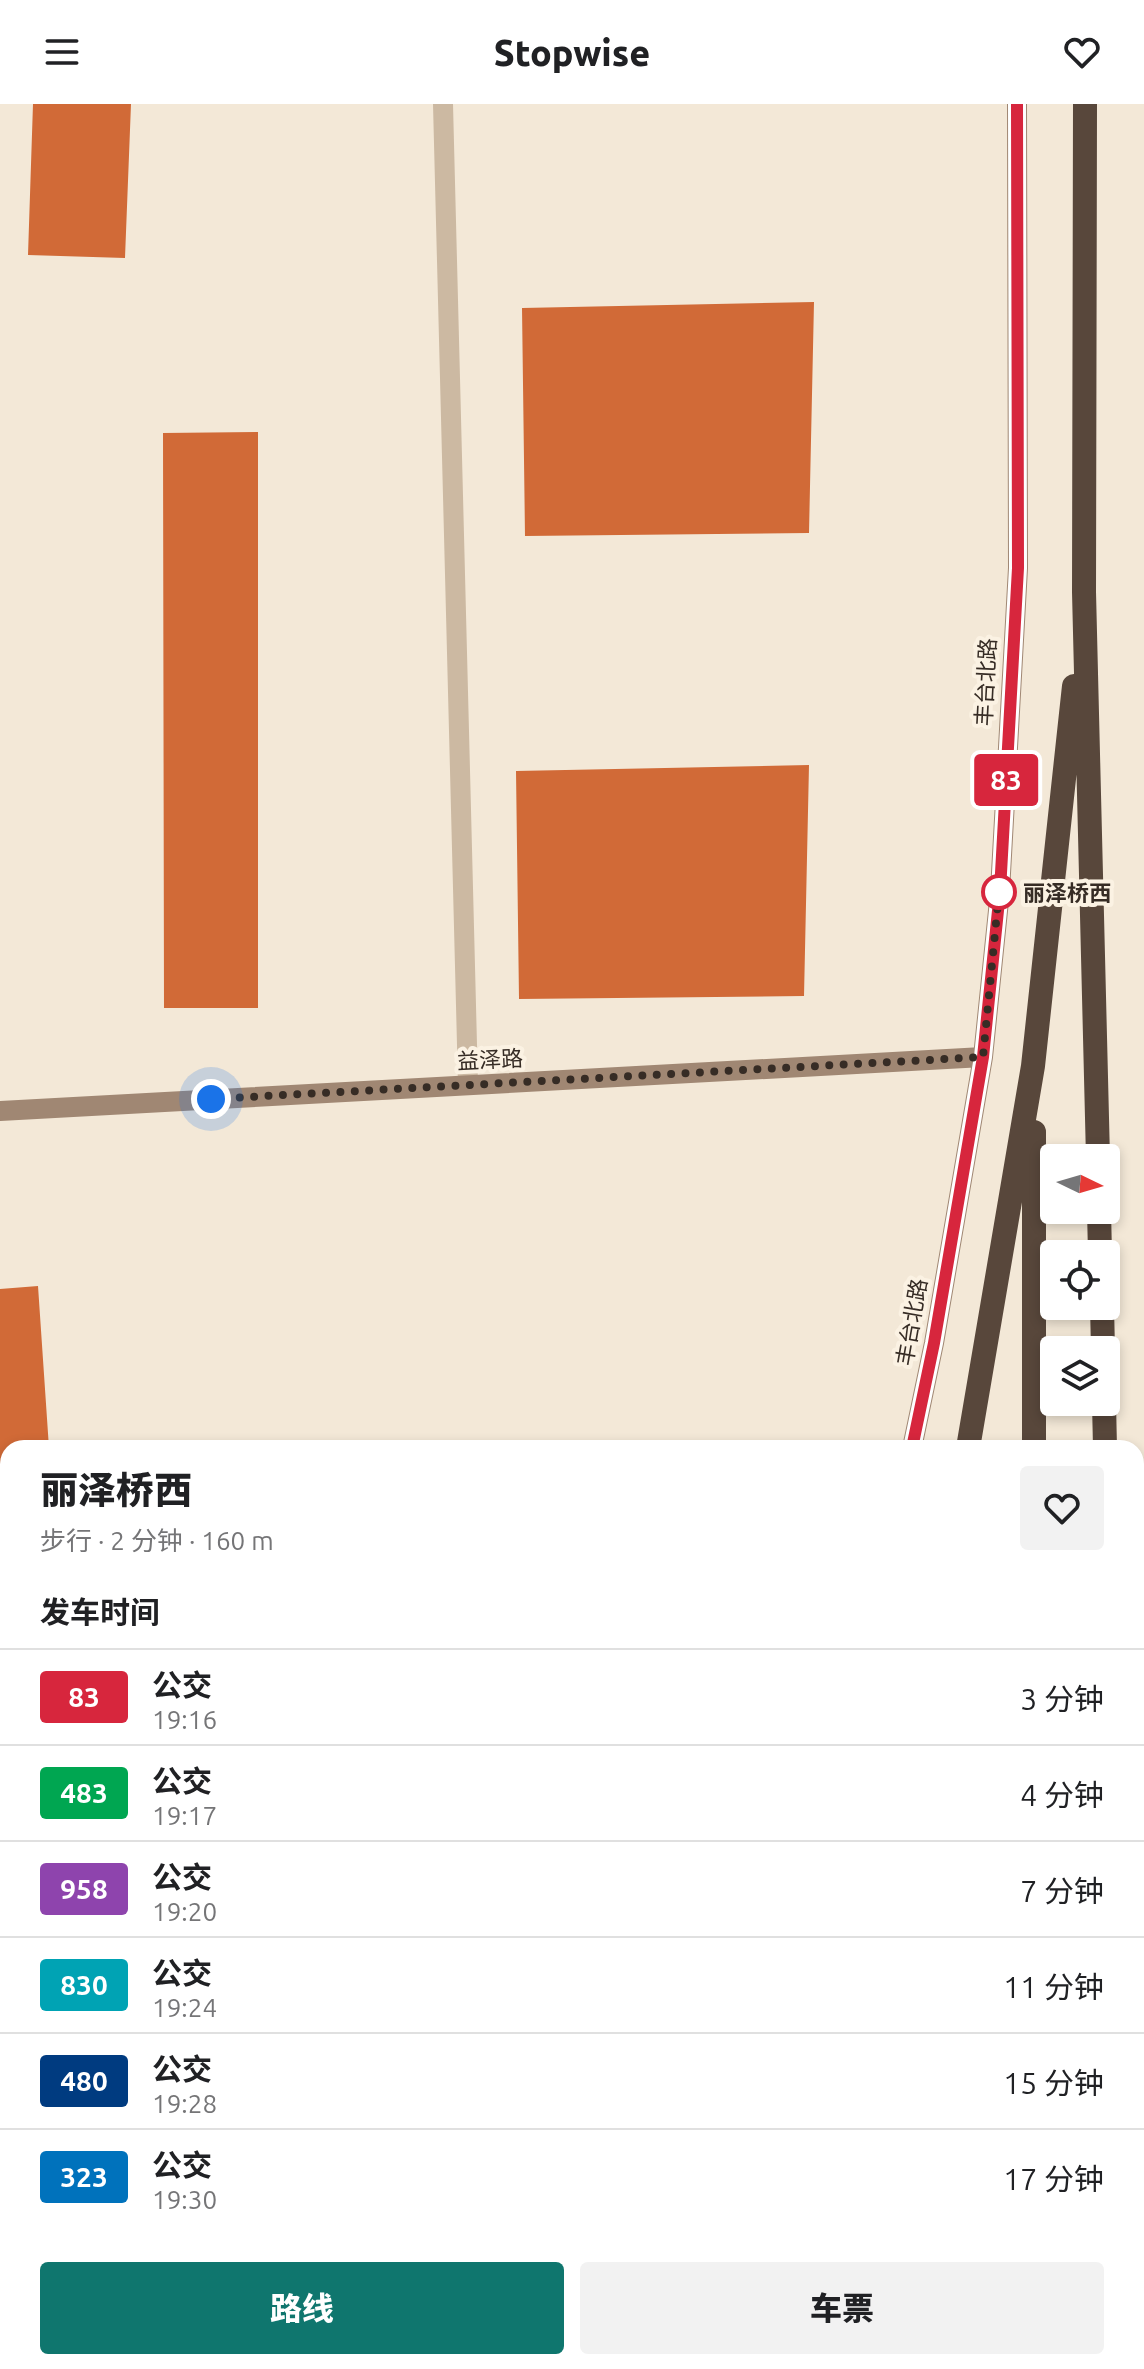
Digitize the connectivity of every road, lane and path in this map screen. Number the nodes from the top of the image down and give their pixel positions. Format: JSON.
{"nodes":[{"id":1,"x":443,"y":104,"type":"edge"},
{"id":2,"x":1017,"y":104,"type":"edge"},
{"id":3,"x":1085,"y":104,"type":"edge"},
{"id":4,"x":1084,"y":592,"type":"junction"},
{"id":5,"x":983,"y":1057,"type":"junction"},
{"id":6,"x":1033,"y":1066,"type":"junction"},
{"id":7,"x":468,"y":1084,"type":"junction"},
{"id":8,"x":0,"y":1111,"type":"edge"},
{"id":9,"x":1098,"y":1144,"type":"edge"},
{"id":10,"x":1104,"y":1416,"type":"edge"},
{"id":11,"x":914,"y":1440,"type":"edge"},
{"id":12,"x":969,"y":1440,"type":"edge"},
{"id":13,"x":1034,"y":1440,"type":"edge"},
{"id":14,"x":1105,"y":1440,"type":"edge"}],
"edges":[{"from":1,"to":7,"type":"street"},
{"from":2,"to":5,"type":"street","name":"丰台北路"},
{"from":3,"to":4,"type":"highway"},
{"from":4,"to":6,"type":"highway"},
{"from":4,"to":9,"type":"highway"},
{"from":5,"to":7,"type":"street","name":"益泽路"},
{"from":5,"to":11,"type":"street","name":"丰台北路"},
{"from":6,"to":12,"type":"highway"},
{"from":6,"to":13,"type":"highway"},
{"from":7,"to":8,"type":"street","name":"益泽路"},
{"from":10,"to":14,"type":"highway"}]}
